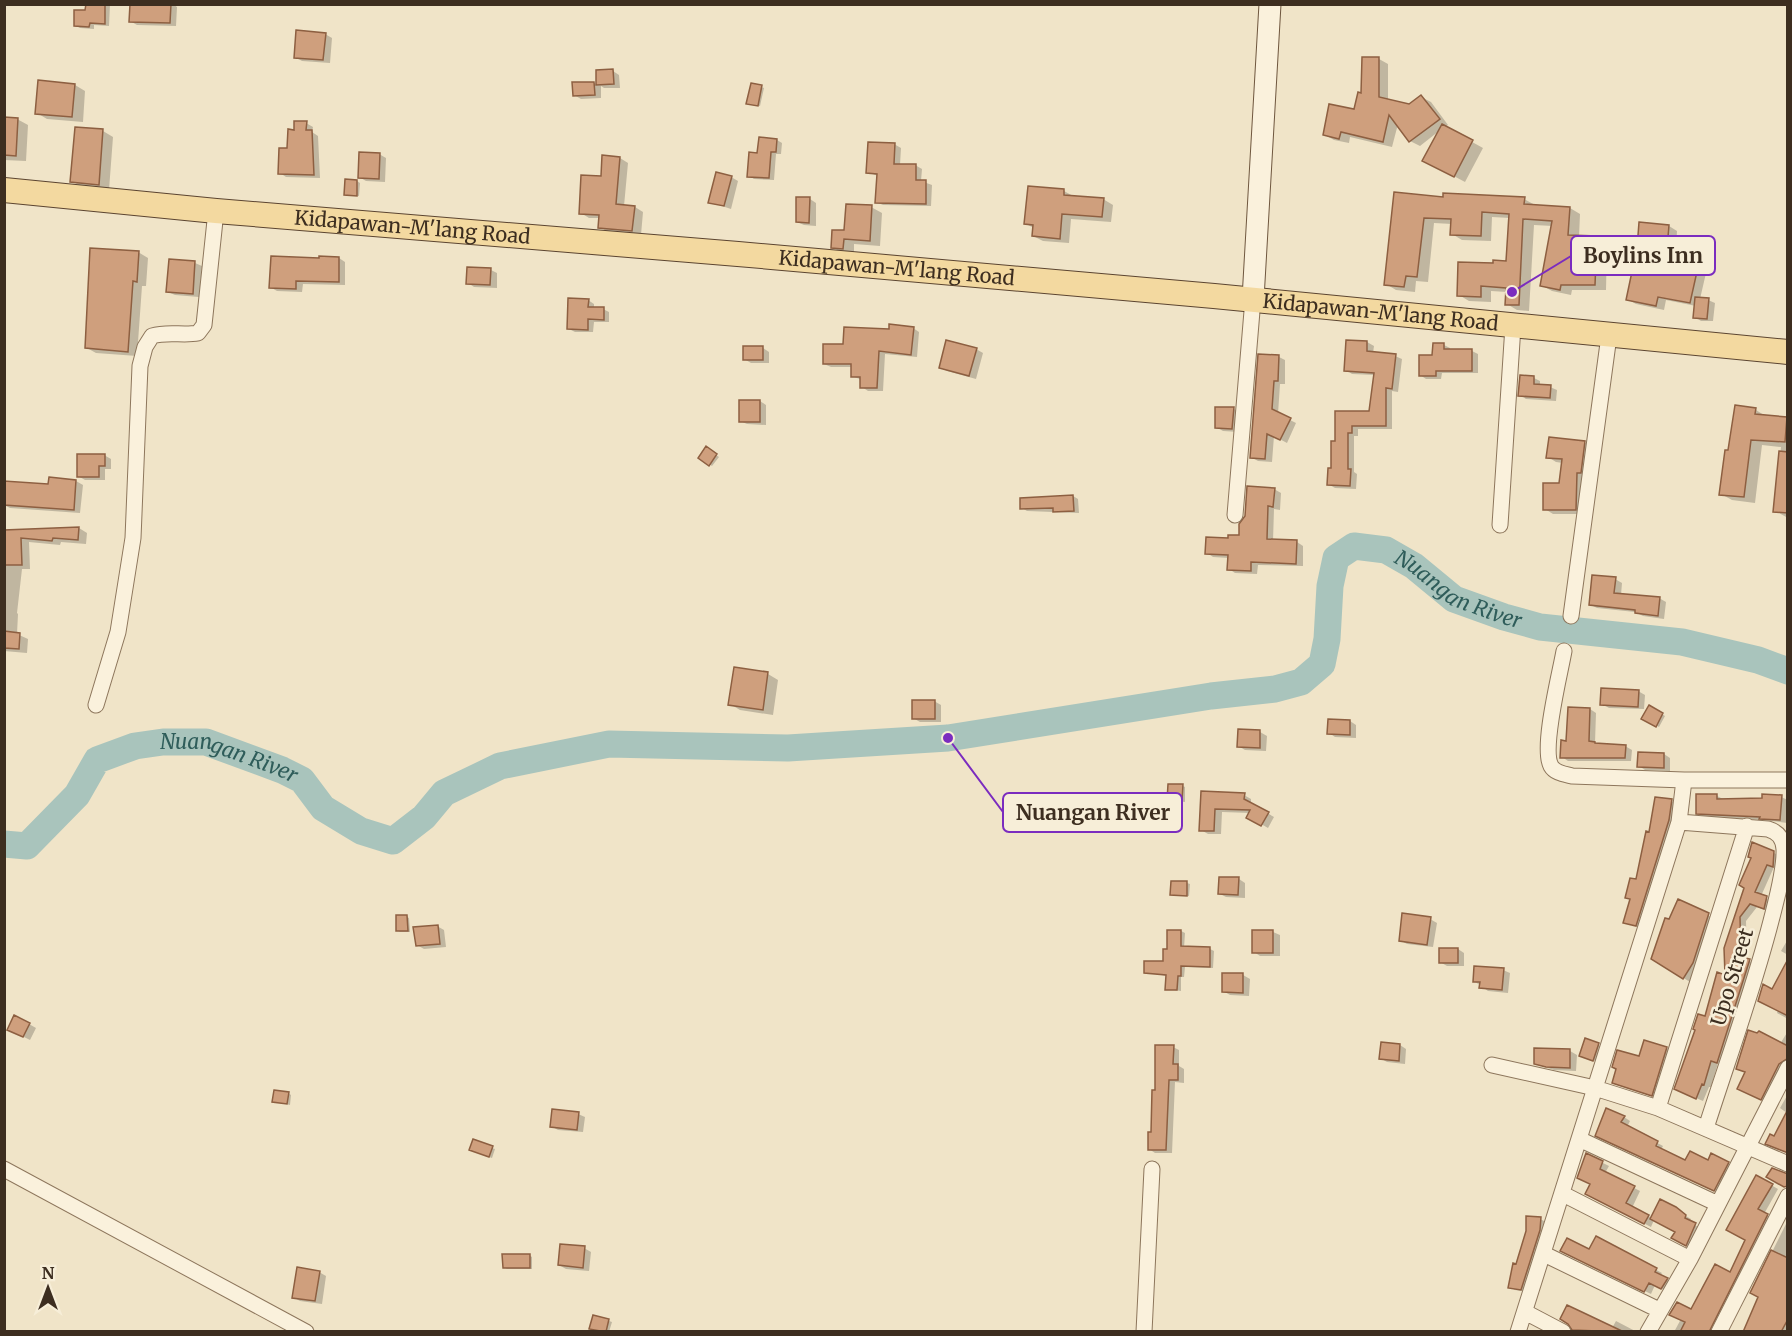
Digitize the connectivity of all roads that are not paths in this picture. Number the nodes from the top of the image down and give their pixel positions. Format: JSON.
{"nodes":[{"id":1,"x":1270,"y":4,"type":"edge"},
{"id":2,"x":4,"y":190,"type":"edge"},
{"id":3,"x":216,"y":211,"type":"junction"},
{"id":4,"x":1252,"y":299,"type":"junction"},
{"id":5,"x":1513,"y":326,"type":"junction"},
{"id":6,"x":1609,"y":336,"type":"junction"},
{"id":7,"x":1788,"y":352,"type":"edge"},
{"id":8,"x":1235,"y":514,"type":"dead end"},
{"id":9,"x":1500,"y":525,"type":"dead end"},
{"id":10,"x":1571,"y":616,"type":"dead end"},
{"id":11,"x":1564,"y":651,"type":"dead end"},
{"id":12,"x":96,"y":705,"type":"dead end"},
{"id":13,"x":1684,"y":780,"type":"junction"},
{"id":14,"x":1788,"y":780,"type":"edge"},
{"id":15,"x":1679,"y":822,"type":"junction"},
{"id":16,"x":1747,"y":826,"type":"junction"},
{"id":17,"x":1492,"y":1065,"type":"dead end"},
{"id":18,"x":1788,"y":1068,"type":"edge"},
{"id":19,"x":1595,"y":1088,"type":"junction"},
{"id":20,"x":1658,"y":1108,"type":"junction"},
{"id":21,"x":1706,"y":1128,"type":"junction"},
{"id":22,"x":1579,"y":1139,"type":"junction"},
{"id":23,"x":1746,"y":1146,"type":"junction"},
{"id":24,"x":1788,"y":1164,"type":"edge"},
{"id":25,"x":1152,"y":1169,"type":"dead end"},
{"id":26,"x":4,"y":1170,"type":"edge"},
{"id":27,"x":1563,"y":1194,"type":"junction"},
{"id":28,"x":1788,"y":1196,"type":"edge"},
{"id":29,"x":1718,"y":1204,"type":"junction"},
{"id":30,"x":1544,"y":1254,"type":"junction"},
{"id":31,"x":1690,"y":1259,"type":"junction"},
{"id":32,"x":1659,"y":1310,"type":"junction"},
{"id":33,"x":1525,"y":1312,"type":"junction"},
{"id":34,"x":306,"y":1332,"type":"edge"},
{"id":35,"x":1144,"y":1332,"type":"edge"},
{"id":36,"x":1518,"y":1332,"type":"edge"},
{"id":37,"x":1563,"y":1332,"type":"edge"},
{"id":38,"x":1648,"y":1332,"type":"edge"},
{"id":39,"x":1719,"y":1332,"type":"edge"}],
"edges":[{"from":1,"to":4,"type":"street"},
{"from":2,"to":3,"type":"main road","name":"Kidapawan-M'lang Road"},
{"from":3,"to":4,"type":"main road","name":"Kidapawan-M'lang Road"},
{"from":3,"to":12,"type":"street"},
{"from":4,"to":5,"type":"main road","name":"Kidapawan-M'lang Road"},
{"from":4,"to":8,"type":"street"},
{"from":5,"to":6,"type":"main road","name":"Kidapawan-M'lang Road"},
{"from":5,"to":9,"type":"street"},
{"from":6,"to":7,"type":"main road","name":"Kidapawan-M'lang Road"},
{"from":6,"to":10,"type":"street"},
{"from":11,"to":13,"type":"street"},
{"from":13,"to":14,"type":"street"},
{"from":13,"to":15,"type":"street"},
{"from":15,"to":16,"type":"street"},
{"from":15,"to":19,"type":"street"},
{"from":16,"to":20,"type":"street"},
{"from":16,"to":21,"type":"street","name":"Upo Street"},
{"from":17,"to":19,"type":"street"},
{"from":18,"to":23,"type":"street"},
{"from":19,"to":20,"type":"street"},
{"from":19,"to":22,"type":"street"},
{"from":20,"to":21,"type":"street"},
{"from":21,"to":23,"type":"street"},
{"from":22,"to":27,"type":"street"},
{"from":22,"to":29,"type":"street"},
{"from":23,"to":24,"type":"street"},
{"from":23,"to":29,"type":"street"},
{"from":25,"to":35,"type":"street"},
{"from":26,"to":34,"type":"street"},
{"from":27,"to":30,"type":"street"},
{"from":27,"to":31,"type":"street"},
{"from":28,"to":39,"type":"street"},
{"from":29,"to":31,"type":"street"},
{"from":30,"to":32,"type":"street"},
{"from":30,"to":33,"type":"street"},
{"from":31,"to":32,"type":"street"},
{"from":32,"to":38,"type":"street"},
{"from":33,"to":36,"type":"street"},
{"from":33,"to":37,"type":"street"}]}
